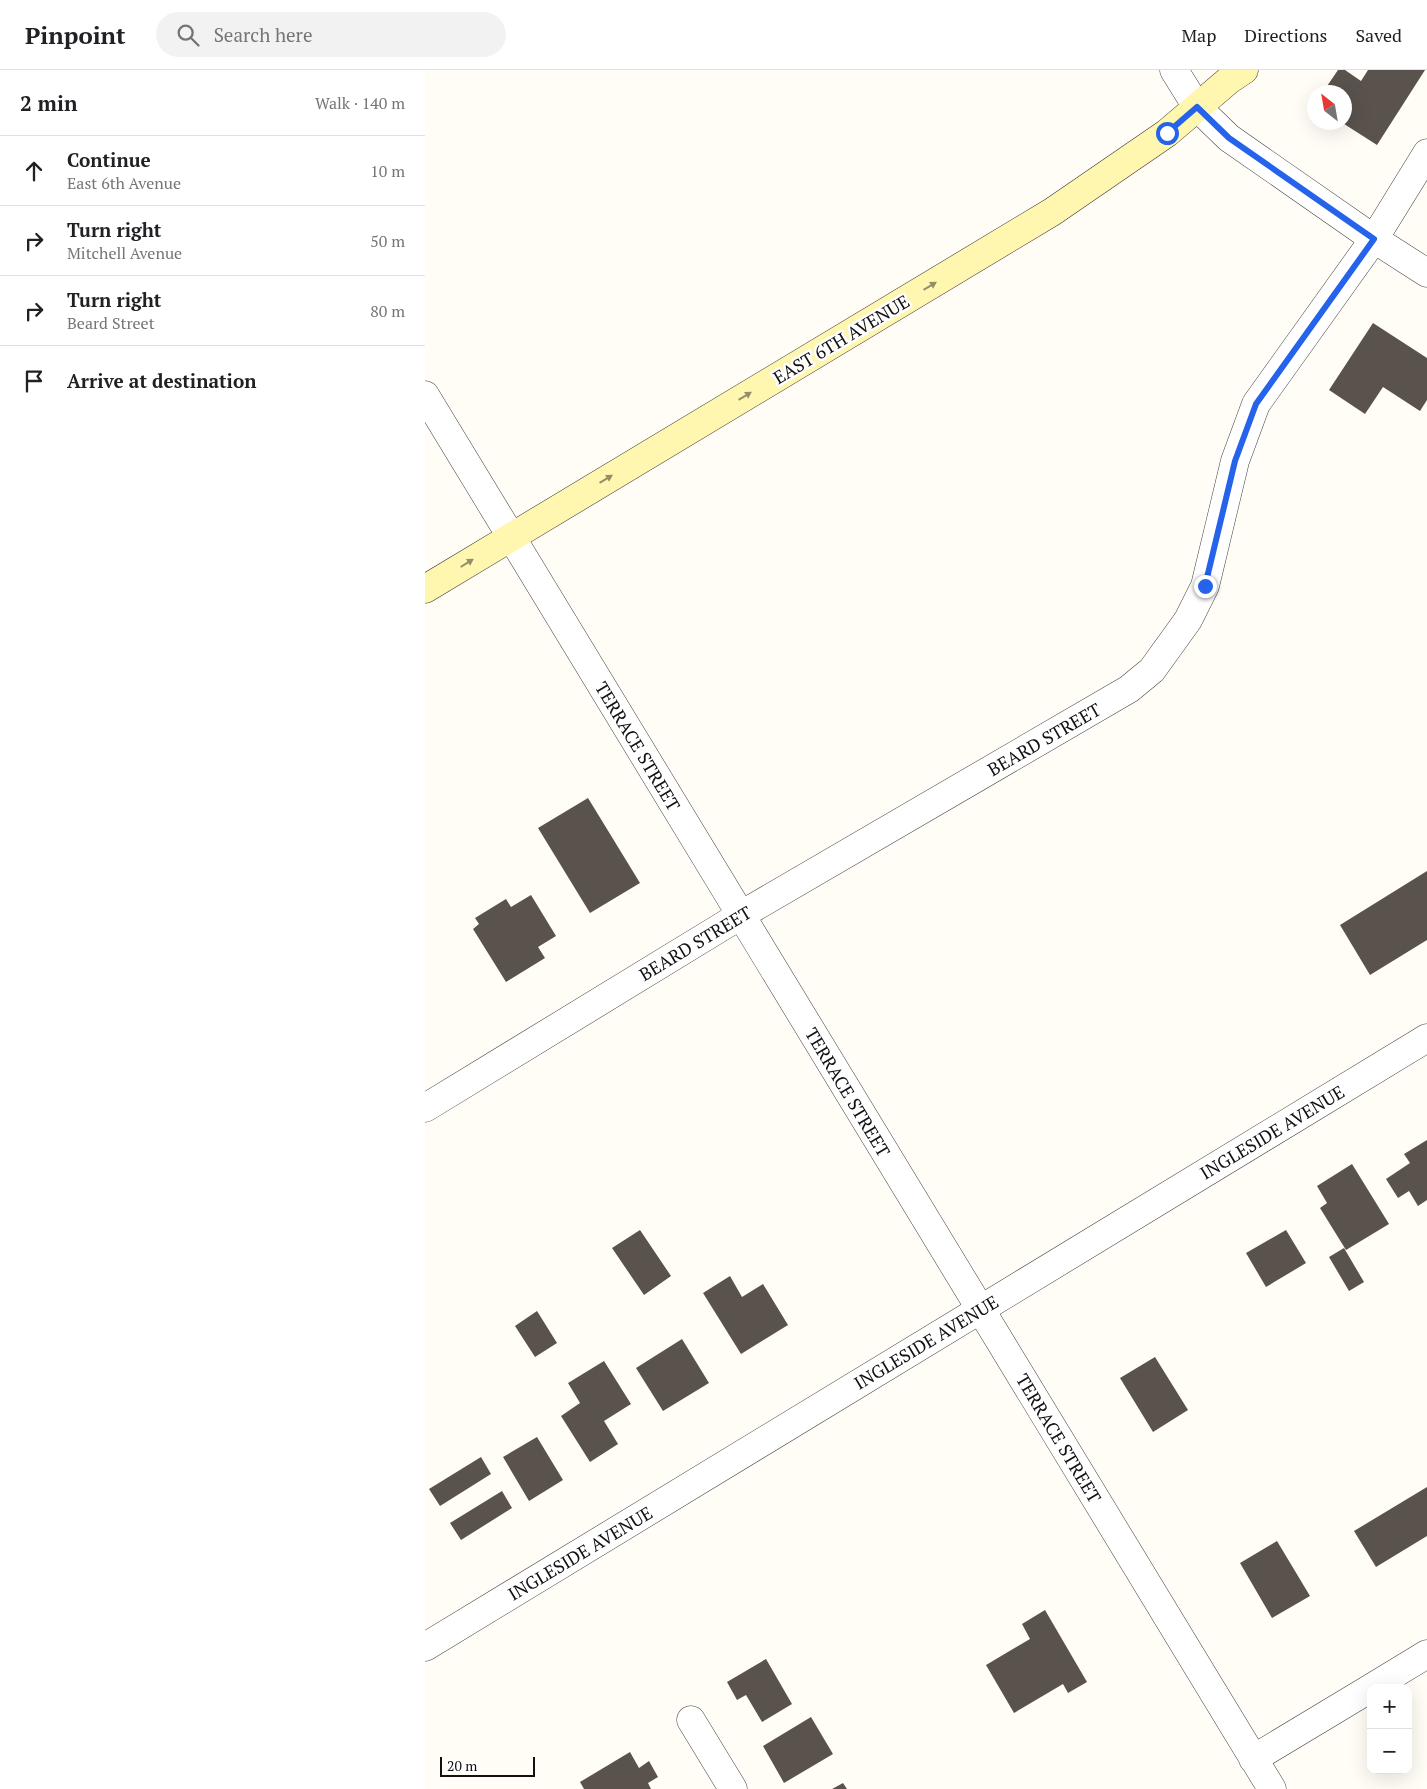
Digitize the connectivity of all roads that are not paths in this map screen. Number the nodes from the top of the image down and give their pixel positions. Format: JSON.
{"nodes":[{"id":1,"x":1174,"y":70,"type":"edge"},
{"id":2,"x":1244,"y":70,"type":"edge"},
{"id":3,"x":1197,"y":107,"type":"junction"},
{"id":4,"x":1427,"y":153,"type":"edge"},
{"id":5,"x":1374,"y":239,"type":"junction"},
{"id":6,"x":1427,"y":273,"type":"edge"},
{"id":7,"x":425,"y":395,"type":"edge"},
{"id":8,"x":511,"y":536,"type":"junction"},
{"id":9,"x":425,"y":589,"type":"edge"},
{"id":10,"x":741,"y":915,"type":"junction"},
{"id":11,"x":1427,"y":1038,"type":"edge"},
{"id":12,"x":425,"y":1108,"type":"edge"},
{"id":13,"x":980,"y":1309,"type":"junction"},
{"id":14,"x":425,"y":1647,"type":"edge"},
{"id":15,"x":1427,"y":1654,"type":"edge"},
{"id":16,"x":1378,"y":1684,"type":"edge"},
{"id":17,"x":1367,"y":1690,"type":"edge"},
{"id":18,"x":691,"y":1720,"type":"dead end"},
{"id":19,"x":1253,"y":1759,"type":"junction"},
{"id":20,"x":733,"y":1789,"type":"edge"},
{"id":21,"x":1271,"y":1789,"type":"edge"}],
"edges":[{"from":1,"to":3,"type":"street"},
{"from":2,"to":3,"type":"street","name":"EAST 6TH AVENUE"},
{"from":3,"to":5,"type":"street"},
{"from":8,"to":3,"type":"street","name":"EAST 6TH AVENUE","one_way":true},
{"from":4,"to":5,"type":"street","name":"BEARD STREET"},
{"from":5,"to":6,"type":"street"},
{"from":5,"to":10,"type":"street","name":"BEARD STREET"},
{"from":7,"to":8,"type":"street","name":"TERRACE STREET"},
{"from":9,"to":8,"type":"street","name":"EAST 6TH AVENUE","one_way":true},
{"from":8,"to":10,"type":"street","name":"TERRACE STREET"},
{"from":10,"to":12,"type":"street","name":"BEARD STREET"},
{"from":10,"to":13,"type":"street","name":"TERRACE STREET"},
{"from":11,"to":13,"type":"street","name":"INGLESIDE AVENUE"},
{"from":13,"to":14,"type":"street","name":"INGLESIDE AVENUE"},
{"from":13,"to":19,"type":"street","name":"TERRACE STREET"},
{"from":15,"to":16,"type":"street"},
{"from":17,"to":19,"type":"street"},
{"from":18,"to":20,"type":"street"},
{"from":19,"to":21,"type":"street","name":"TERRACE STREET"}]}
